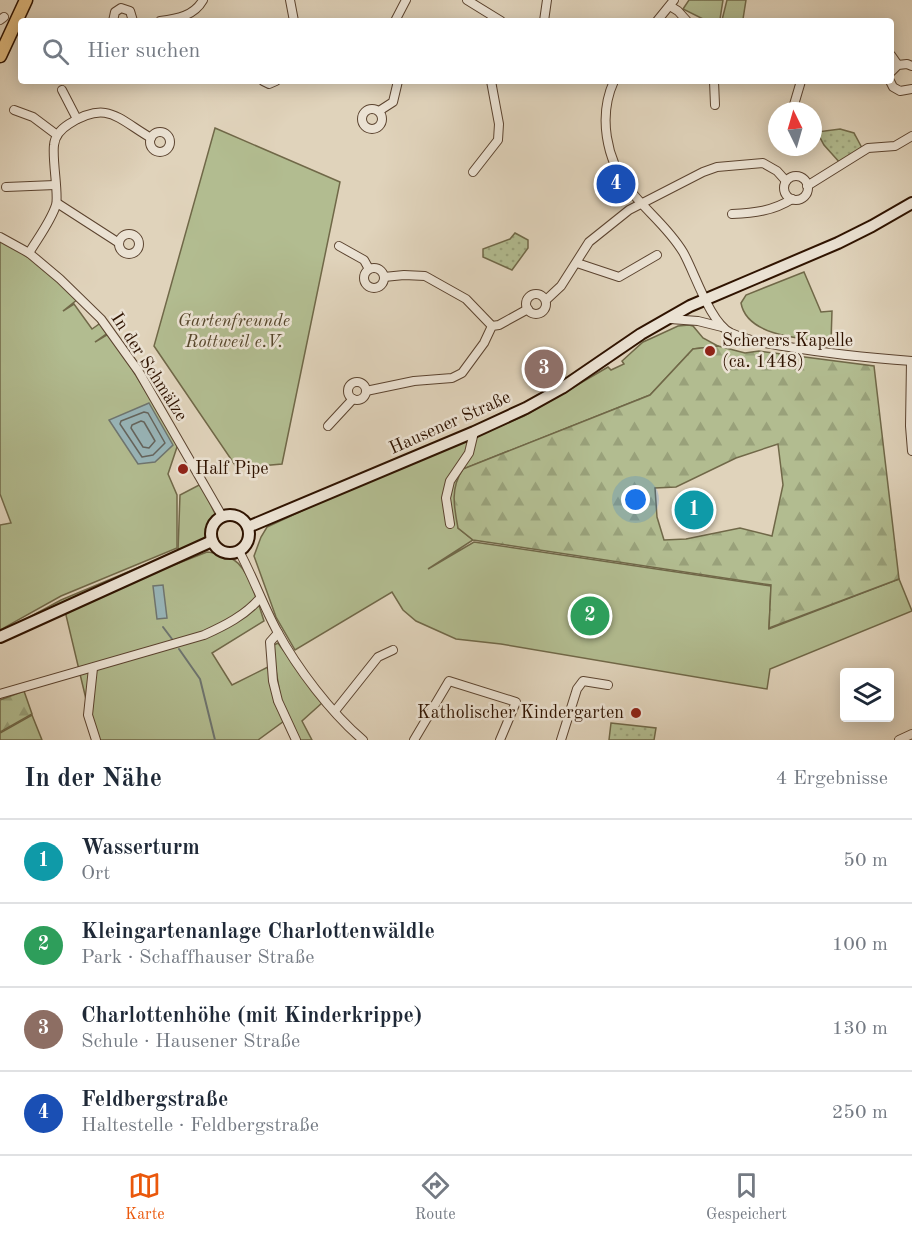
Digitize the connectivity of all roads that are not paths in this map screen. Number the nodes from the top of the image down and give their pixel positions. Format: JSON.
{"nodes":[{"id":1,"x":26,"y":0,"type":"edge"},
{"id":2,"x":203,"y":0,"type":"edge"},
{"id":3,"x":290,"y":0,"type":"edge"},
{"id":4,"x":406,"y":0,"type":"edge"},
{"id":5,"x":467,"y":0,"type":"edge"},
{"id":6,"x":547,"y":0,"type":"edge"},
{"id":7,"x":672,"y":3,"type":"edge"},
{"id":8,"x":114,"y":18,"type":"edge"},
{"id":9,"x":133,"y":18,"type":"edge"},
{"id":10,"x":172,"y":18,"type":"edge"},
{"id":11,"x":293,"y":18,"type":"edge"},
{"id":12,"x":397,"y":18,"type":"edge"},
{"id":13,"x":496,"y":18,"type":"edge"},
{"id":14,"x":544,"y":18,"type":"edge"},
{"id":15,"x":660,"y":18,"type":"edge"},
{"id":16,"x":684,"y":18,"type":"edge"},
{"id":17,"x":0,"y":56,"type":"edge"},
{"id":18,"x":894,"y":59,"type":"edge"},
{"id":19,"x":898,"y":65,"type":"junction"},
{"id":20,"x":912,"y":66,"type":"edge"},
{"id":21,"x":894,"y":69,"type":"edge"},
{"id":22,"x":397,"y":84,"type":"edge"},
{"id":23,"x":492,"y":84,"type":"edge"},
{"id":24,"x":613,"y":84,"type":"edge"},
{"id":25,"x":714,"y":84,"type":"edge"},
{"id":26,"x":800,"y":84,"type":"edge"},
{"id":27,"x":892,"y":84,"type":"edge"},
{"id":28,"x":912,"y":89,"type":"edge"},
{"id":29,"x":62,"y":90,"type":"dead end"},
{"id":30,"x":796,"y":102,"type":"edge"},
{"id":31,"x":715,"y":105,"type":"dead end"},
{"id":32,"x":14,"y":110,"type":"dead end"},
{"id":33,"x":379,"y":111,"type":"dead end"},
{"id":34,"x":77,"y":119,"type":"junction"},
{"id":35,"x":57,"y":135,"type":"junction"},
{"id":36,"x":912,"y":136,"type":"edge"},
{"id":37,"x":151,"y":138,"type":"dead end"},
{"id":38,"x":472,"y":172,"type":"dead end"},
{"id":39,"x":786,"y":181,"type":"junction"},
{"id":40,"x":55,"y":185,"type":"junction"},
{"id":41,"x":807,"y":186,"type":"junction"},
{"id":42,"x":6,"y":187,"type":"dead end"},
{"id":43,"x":792,"y":199,"type":"junction"},
{"id":44,"x":57,"y":203,"type":"junction"},
{"id":45,"x":912,"y":203,"type":"edge"},
{"id":46,"x":642,"y":204,"type":"junction"},
{"id":47,"x":732,"y":214,"type":"dead end"},
{"id":48,"x":0,"y":237,"type":"edge"},
{"id":49,"x":119,"y":243,"type":"dead end"},
{"id":50,"x":339,"y":246,"type":"dead end"},
{"id":51,"x":29,"y":253,"type":"junction"},
{"id":52,"x":657,"y":255,"type":"dead end"},
{"id":53,"x":577,"y":263,"type":"junction"},
{"id":54,"x":369,"y":269,"type":"junction"},
{"id":55,"x":384,"y":277,"type":"junction"},
{"id":56,"x":706,"y":299,"type":"junction"},
{"id":57,"x":546,"y":300,"type":"junction"},
{"id":58,"x":528,"y":309,"type":"junction"},
{"id":59,"x":668,"y":318,"type":"junction"},
{"id":60,"x":492,"y":326,"type":"junction"},
{"id":61,"x":722,"y":327,"type":"junction"},
{"id":62,"x":912,"y":361,"type":"edge"},
{"id":63,"x":366,"y":391,"type":"junction"},
{"id":64,"x":353,"y":399,"type":"junction"},
{"id":65,"x":328,"y":426,"type":"dead end"},
{"id":66,"x":474,"y":432,"type":"junction"},
{"id":67,"x":912,"y":451,"type":"edge"},
{"id":68,"x":222,"y":516,"type":"junction"},
{"id":69,"x":450,"y":524,"type":"dead end"},
{"id":70,"x":248,"y":527,"type":"junction"},
{"id":71,"x":212,"y":541,"type":"junction"},
{"id":72,"x":239,"y":551,"type":"junction"},
{"id":73,"x":260,"y":598,"type":"junction"},
{"id":74,"x":278,"y":633,"type":"junction"},
{"id":75,"x":0,"y":637,"type":"edge"},
{"id":76,"x":393,"y":650,"type":"dead end"},
{"id":77,"x":93,"y":668,"type":"junction"},
{"id":78,"x":608,"y":686,"type":"dead end"},
{"id":79,"x":0,"y":694,"type":"edge"},
{"id":80,"x":336,"y":711,"type":"junction"},
{"id":81,"x":912,"y":734,"type":"edge"},
{"id":82,"x":96,"y":740,"type":"edge"},
{"id":83,"x":296,"y":740,"type":"edge"},
{"id":84,"x":363,"y":740,"type":"edge"},
{"id":85,"x":414,"y":740,"type":"edge"},
{"id":86,"x":500,"y":740,"type":"edge"},
{"id":87,"x":561,"y":740,"type":"edge"},
{"id":88,"x":900,"y":740,"type":"edge"}],
"edges":[{"from":1,"to":17,"type":"main road"},
{"from":2,"to":10,"type":"street"},
{"from":3,"to":11,"type":"street"},
{"from":4,"to":12,"type":"street"},
{"from":5,"to":13,"type":"street"},
{"from":6,"to":14,"type":"street"},
{"from":7,"to":15,"type":"street"},
{"from":7,"to":16,"type":"street"},
{"from":8,"to":9,"type":"street"},
{"from":18,"to":19,"type":"street"},
{"from":19,"to":20,"type":"street"},
{"from":19,"to":21,"type":"street"},
{"from":22,"to":33,"type":"street"},
{"from":23,"to":38,"type":"street"},
{"from":24,"to":46,"type":"street"},
{"from":25,"to":31,"type":"street"},
{"from":26,"to":30,"type":"street"},
{"from":27,"to":28,"type":"street"},
{"from":29,"to":34,"type":"street"},
{"from":32,"to":35,"type":"street"},
{"from":34,"to":35,"type":"street"},
{"from":34,"to":37,"type":"street"},
{"from":35,"to":40,"type":"street"},
{"from":36,"to":41,"type":"street"},
{"from":39,"to":41,"type":"street"},
{"from":39,"to":43,"type":"street"},
{"from":39,"to":46,"type":"street"},
{"from":40,"to":42,"type":"street"},
{"from":40,"to":44,"type":"street"},
{"from":41,"to":43,"type":"street"},
{"from":43,"to":47,"type":"street"},
{"from":44,"to":49,"type":"street"},
{"from":44,"to":51,"type":"street"},
{"from":45,"to":56,"type":"main road","name":"Hausener Straße"},
{"from":46,"to":53,"type":"street"},
{"from":46,"to":56,"type":"street"},
{"from":48,"to":51,"type":"street","name":"In der Schmälze"},
{"from":50,"to":54,"type":"street"},
{"from":51,"to":68,"type":"street","name":"In der Schmälze"},
{"from":52,"to":53,"type":"street"},
{"from":53,"to":57,"type":"street"},
{"from":54,"to":55,"type":"street"},
{"from":54,"to":55,"type":"street"},
{"from":55,"to":60,"type":"street"},
{"from":56,"to":59,"type":"main road","name":"Hausener Straße"},
{"from":56,"to":61,"type":"street"},
{"from":57,"to":58,"type":"street"},
{"from":57,"to":58,"type":"street"},
{"from":58,"to":60,"type":"street"},
{"from":59,"to":61,"type":"street"},
{"from":59,"to":66,"type":"main road","name":"Hausener Straße"},
{"from":60,"to":63,"type":"street"},
{"from":61,"to":62,"type":"street"},
{"from":62,"to":67,"type":"street"},
{"from":63,"to":64,"type":"street"},
{"from":63,"to":64,"type":"street"},
{"from":64,"to":65,"type":"street"},
{"from":66,"to":69,"type":"street"},
{"from":66,"to":70,"type":"main road","name":"Hausener Straße"},
{"from":68,"to":70,"type":"main road"},
{"from":68,"to":71,"type":"main road"},
{"from":70,"to":72,"type":"main road"},
{"from":71,"to":72,"type":"main road"},
{"from":71,"to":75,"type":"main road"},
{"from":72,"to":73,"type":"street"},
{"from":73,"to":74,"type":"street"},
{"from":73,"to":77,"type":"street"},
{"from":74,"to":80,"type":"street"},
{"from":74,"to":83,"type":"street"},
{"from":76,"to":80,"type":"street"},
{"from":77,"to":79,"type":"street"},
{"from":77,"to":82,"type":"street"},
{"from":78,"to":87,"type":"street"},
{"from":80,"to":84,"type":"street"},
{"from":81,"to":88,"type":"street"},
{"from":85,"to":86,"type":"street"}]}
